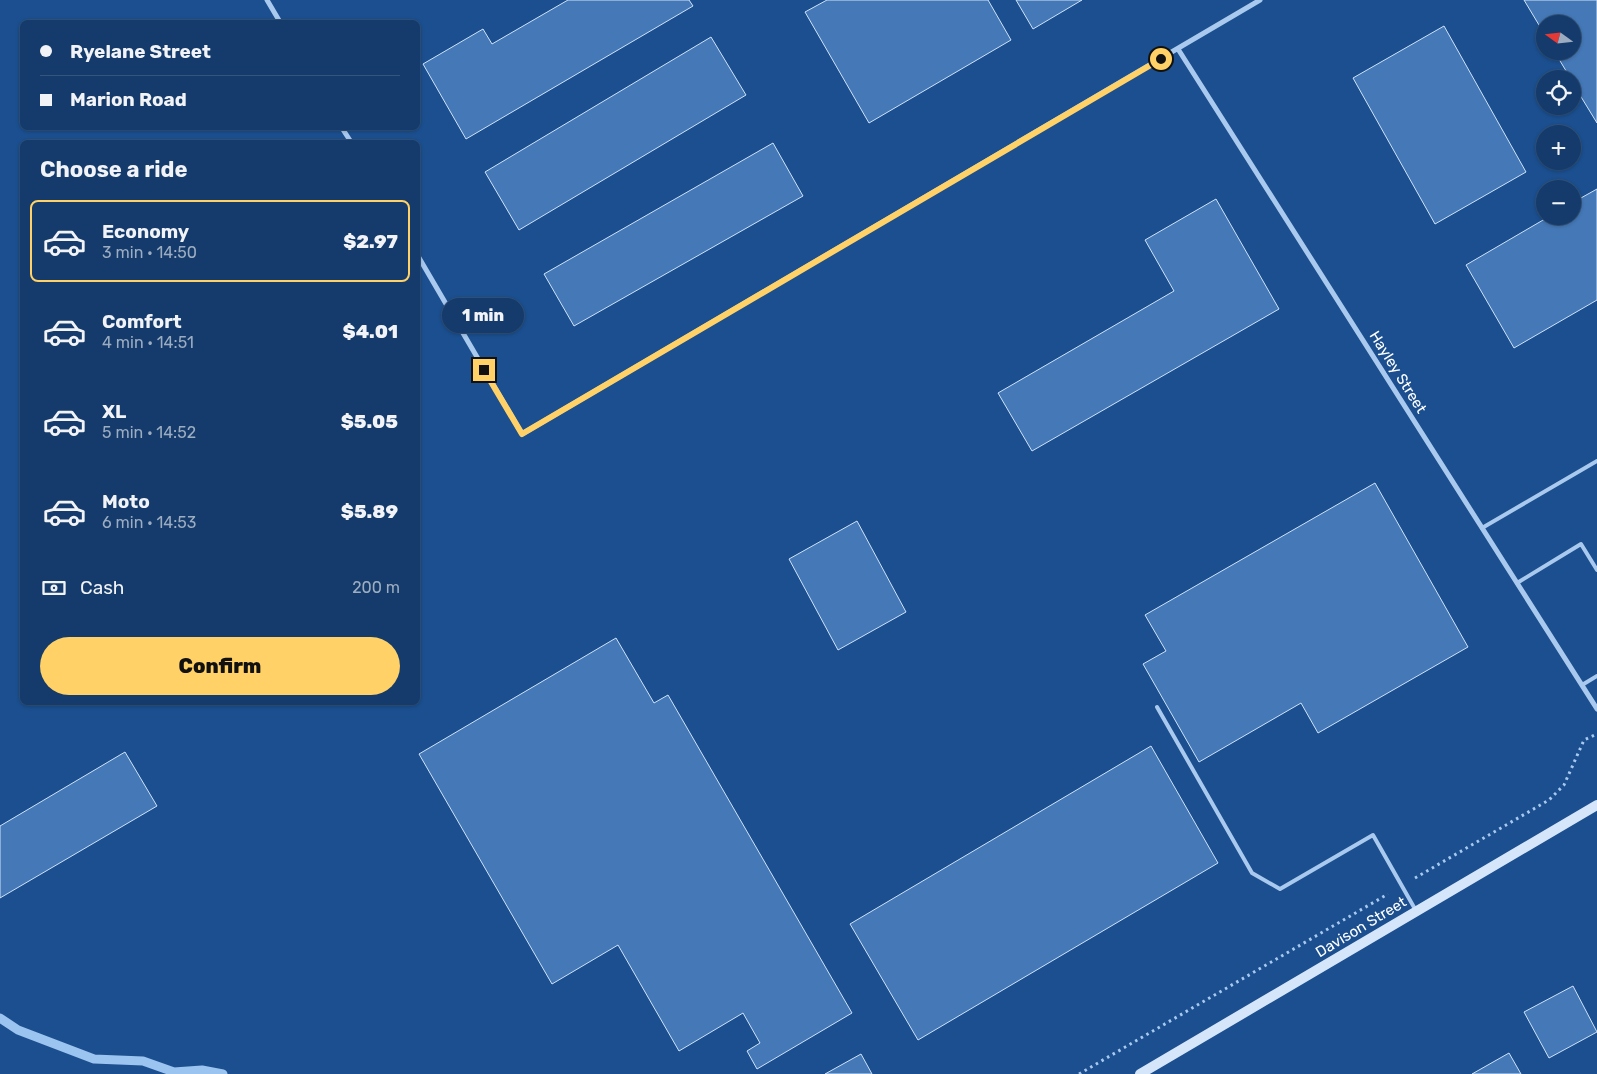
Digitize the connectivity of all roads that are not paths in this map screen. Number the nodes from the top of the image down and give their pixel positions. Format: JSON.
{"nodes":[{"id":1,"x":267,"y":0,"type":"edge"},
{"id":2,"x":1260,"y":0,"type":"edge"},
{"id":3,"x":279,"y":20,"type":"edge"},
{"id":4,"x":1178,"y":49,"type":"junction"},
{"id":5,"x":420,"y":259,"type":"edge"},
{"id":6,"x":1597,"y":461,"type":"edge"},
{"id":7,"x":1482,"y":528,"type":"junction"},
{"id":8,"x":1597,"y":570,"type":"edge"},
{"id":9,"x":1517,"y":583,"type":"junction"},
{"id":10,"x":1597,"y":676,"type":"edge"},
{"id":11,"x":1582,"y":685,"type":"junction"},
{"id":12,"x":1157,"y":707,"type":"dead end"},
{"id":13,"x":1597,"y":709,"type":"edge"},
{"id":14,"x":1597,"y":805,"type":"edge"},
{"id":15,"x":1417,"y":911,"type":"junction"},
{"id":16,"x":1146,"y":1073,"type":"edge"}],
"edges":[{"from":1,"to":3,"type":"street"},
{"from":2,"to":4,"type":"street"},
{"from":4,"to":5,"type":"street"},
{"from":4,"to":7,"type":"street","name":"Hayley Street"},
{"from":6,"to":7,"type":"lane"},
{"from":7,"to":9,"type":"street","name":"Hayley Street"},
{"from":8,"to":9,"type":"lane"},
{"from":9,"to":11,"type":"street","name":"Hayley Street"},
{"from":10,"to":11,"type":"lane"},
{"from":11,"to":13,"type":"street","name":"Hayley Street"},
{"from":12,"to":15,"type":"lane"},
{"from":14,"to":15,"type":"main road","name":"Davison Street"},
{"from":15,"to":16,"type":"main road","name":"Davison Street"}]}
